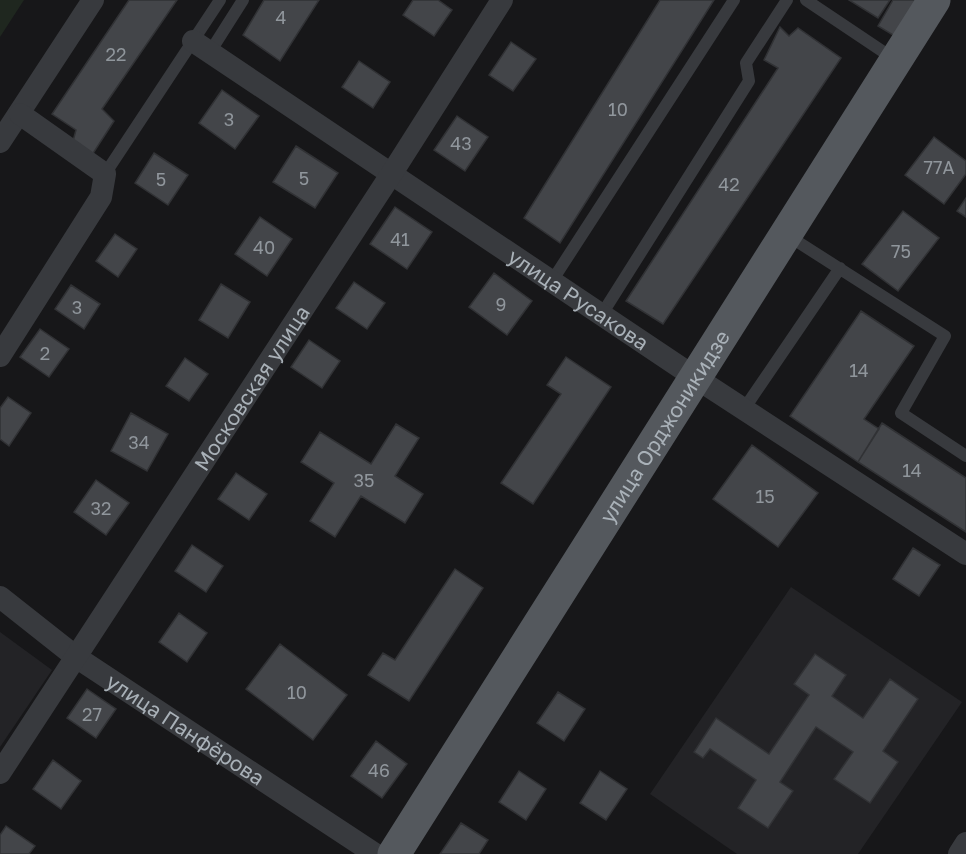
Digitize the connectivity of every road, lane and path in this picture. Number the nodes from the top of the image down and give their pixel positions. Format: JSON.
{"nodes":[{"id":1,"x":93,"y":0,"type":"edge"},
{"id":2,"x":220,"y":0,"type":"edge"},
{"id":3,"x":243,"y":0,"type":"edge"},
{"id":4,"x":502,"y":0,"type":"edge"},
{"id":5,"x":734,"y":0,"type":"edge"},
{"id":6,"x":787,"y":0,"type":"edge"},
{"id":7,"x":806,"y":0,"type":"edge"},
{"id":8,"x":934,"y":0,"type":"edge"},
{"id":9,"x":202,"y":46,"type":"junction"},
{"id":10,"x":895,"y":59,"type":"junction"},
{"id":11,"x":20,"y":114,"type":"junction"},
{"id":12,"x":0,"y":142,"type":"edge"},
{"id":13,"x":392,"y":173,"type":"junction"},
{"id":14,"x":105,"y":174,"type":"junction"},
{"id":15,"x":786,"y":234,"type":"junction"},
{"id":16,"x":840,"y":268,"type":"junction"},
{"id":17,"x":552,"y":281,"type":"junction"},
{"id":18,"x":602,"y":314,"type":"junction"},
{"id":19,"x":0,"y":356,"type":"edge"},
{"id":20,"x":696,"y":378,"type":"junction"},
{"id":21,"x":744,"y":409,"type":"junction"},
{"id":22,"x":966,"y":456,"type":"edge"},
{"id":23,"x":966,"y":554,"type":"edge"},
{"id":24,"x":0,"y":597,"type":"edge"},
{"id":25,"x":76,"y":657,"type":"junction"},
{"id":26,"x":0,"y":773,"type":"edge"},
{"id":27,"x":966,"y":843,"type":"edge"},
{"id":28,"x":375,"y":854,"type":"edge"},
{"id":29,"x":394,"y":854,"type":"edge"},
{"id":30,"x":959,"y":854,"type":"edge"}],
"edges":[{"from":1,"to":11,"type":"street"},
{"from":2,"to":9,"type":"lane"},
{"from":3,"to":9,"type":"lane"},
{"from":4,"to":13,"type":"street","name":"Московская улица"},
{"from":5,"to":17,"type":"lane"},
{"from":6,"to":18,"type":"lane"},
{"from":7,"to":10,"type":"lane"},
{"from":8,"to":10,"type":"main road","name":"улица Орджоникидзе"},
{"from":9,"to":13,"type":"street","name":"улица Русакова"},
{"from":9,"to":14,"type":"lane"},
{"from":10,"to":15,"type":"main road","name":"улица Орджоникидзе"},
{"from":11,"to":12,"type":"street"},
{"from":11,"to":14,"type":"street"},
{"from":13,"to":17,"type":"street","name":"улица Русакова"},
{"from":13,"to":25,"type":"street","name":"Московская улица"},
{"from":14,"to":19,"type":"street"},
{"from":15,"to":16,"type":"lane"},
{"from":15,"to":20,"type":"main road","name":"улица Орджоникидзе"},
{"from":16,"to":21,"type":"lane"},
{"from":16,"to":22,"type":"lane"},
{"from":17,"to":18,"type":"street","name":"улица Русакова"},
{"from":18,"to":20,"type":"street","name":"улица Русакова"},
{"from":20,"to":21,"type":"street","name":"улица Русакова"},
{"from":20,"to":29,"type":"main road","name":"улица Орджоникидзе"},
{"from":21,"to":23,"type":"street","name":"улица Русакова"},
{"from":24,"to":25,"type":"street","name":"улица Панфёрова"},
{"from":25,"to":26,"type":"street","name":"Московская улица"},
{"from":25,"to":28,"type":"street","name":"улица Панфёрова"},
{"from":27,"to":30,"type":"street"}]}
